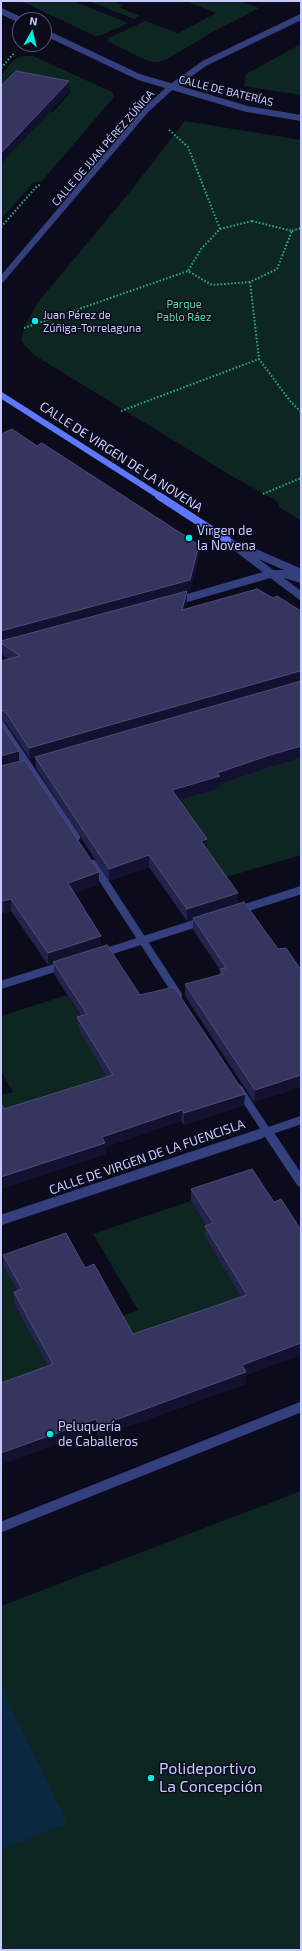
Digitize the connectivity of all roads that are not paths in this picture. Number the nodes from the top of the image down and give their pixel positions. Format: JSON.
{"nodes":[{"id":1,"x":1,"y":11,"type":"edge"},
{"id":2,"x":12,"y":16,"type":"edge"},
{"id":3,"x":301,"y":17,"type":"edge"},
{"id":4,"x":52,"y":36,"type":"edge"},
{"id":5,"x":170,"y":88,"type":"junction"},
{"id":6,"x":301,"y":118,"type":"edge"},
{"id":7,"x":1,"y":280,"type":"edge"},
{"id":8,"x":1,"y":395,"type":"edge"},
{"id":9,"x":227,"y":540,"type":"junction"},
{"id":10,"x":270,"y":574,"type":"junction"},
{"id":11,"x":301,"y":574,"type":"edge"},
{"id":12,"x":301,"y":579,"type":"edge"},
{"id":13,"x":301,"y":596,"type":"edge"},
{"id":14,"x":167,"y":604,"type":"edge"},
{"id":15,"x":1,"y":725,"type":"edge"},
{"id":16,"x":79,"y":842,"type":"edge"},
{"id":17,"x":87,"y":855,"type":"edge"},
{"id":18,"x":301,"y":890,"type":"edge"},
{"id":19,"x":232,"y":912,"type":"edge"},
{"id":20,"x":210,"y":919,"type":"edge"},
{"id":21,"x":142,"y":940,"type":"junction"},
{"id":22,"x":91,"y":957,"type":"edge"},
{"id":23,"x":76,"y":961,"type":"edge"},
{"id":24,"x":1,"y":985,"type":"edge"},
{"id":25,"x":182,"y":1002,"type":"edge"},
{"id":26,"x":234,"y":1081,"type":"edge"},
{"id":27,"x":301,"y":1120,"type":"edge"},
{"id":28,"x":266,"y":1131,"type":"junction"},
{"id":29,"x":301,"y":1182,"type":"edge"},
{"id":30,"x":1,"y":1220,"type":"edge"},
{"id":31,"x":301,"y":1406,"type":"edge"},
{"id":32,"x":1,"y":1527,"type":"edge"}],
"edges":[{"from":1,"to":2,"type":"street"},
{"from":3,"to":5,"type":"street","name":"CALLE DE JUAN PÉREZ ZÚÑIGA"},
{"from":4,"to":5,"type":"street","name":"CALLE DE BATERÍAS"},
{"from":5,"to":6,"type":"street","name":"CALLE DE BATERÍAS"},
{"from":5,"to":7,"type":"street","name":"CALLE DE JUAN PÉREZ ZÚÑIGA"},
{"from":8,"to":9,"type":"street","name":"CALLE DE VIRGEN DE LA NOVENA"},
{"from":9,"to":10,"type":"street","name":"CALLE DE VIRGEN DE LA NOVENA"},
{"from":9,"to":11,"type":"street","name":"CALLE DE VIRGEN DE LA NOVENA"},
{"from":10,"to":12,"type":"street"},
{"from":10,"to":13,"type":"street","name":"CALLE DE VIRGEN DE LA NOVENA"},
{"from":10,"to":14,"type":"street"},
{"from":15,"to":16,"type":"street"},
{"from":17,"to":21,"type":"street"},
{"from":18,"to":19,"type":"street"},
{"from":20,"to":21,"type":"street"},
{"from":21,"to":22,"type":"street"},
{"from":21,"to":25,"type":"street"},
{"from":23,"to":24,"type":"street"},
{"from":26,"to":28,"type":"street"},
{"from":27,"to":28,"type":"street","name":"CALLE DE VIRGEN DE LA FUENCISLA"},
{"from":28,"to":29,"type":"street"},
{"from":28,"to":30,"type":"street","name":"CALLE DE VIRGEN DE LA FUENCISLA"},
{"from":31,"to":32,"type":"street"}]}
